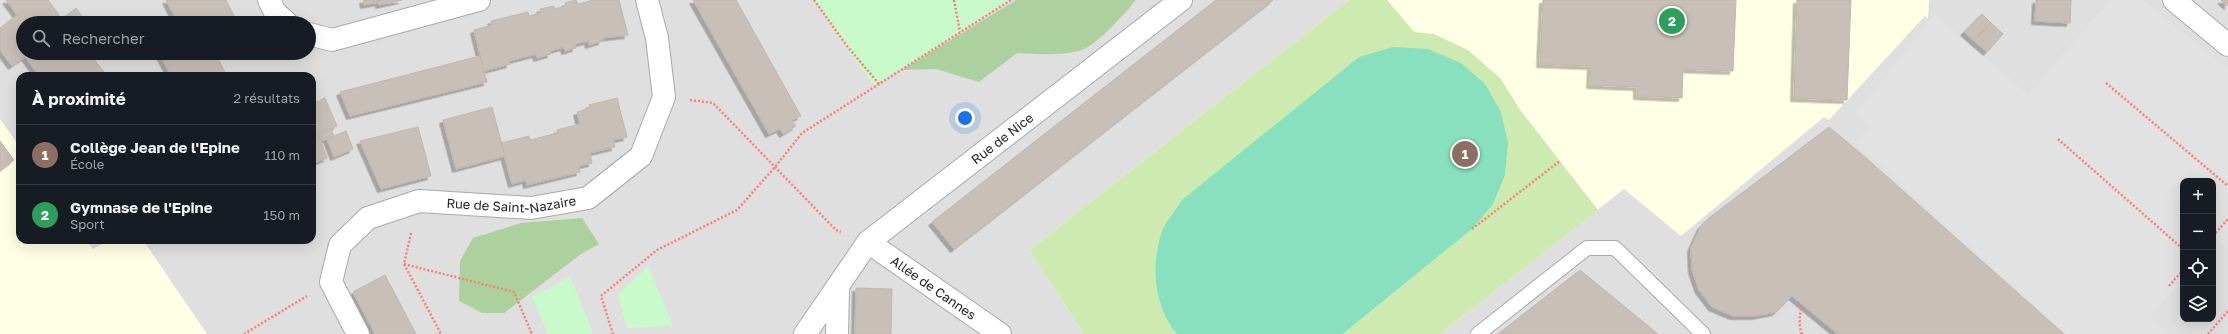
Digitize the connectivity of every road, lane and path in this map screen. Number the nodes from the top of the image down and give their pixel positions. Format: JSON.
{"nodes":[{"id":1,"x":269,"y":0,"type":"edge"},
{"id":2,"x":479,"y":0,"type":"edge"},
{"id":3,"x":647,"y":0,"type":"edge"},
{"id":4,"x":814,"y":0,"type":"edge"},
{"id":5,"x":954,"y":0,"type":"edge"},
{"id":6,"x":1011,"y":0,"type":"edge"},
{"id":7,"x":1180,"y":0,"type":"edge"},
{"id":8,"x":2174,"y":0,"type":"edge"},
{"id":9,"x":279,"y":16,"type":"edge"},
{"id":10,"x":960,"y":32,"type":"junction"},
{"id":11,"x":316,"y":36,"type":"edge"},
{"id":12,"x":2228,"y":45,"type":"edge"},
{"id":13,"x":2106,"y":83,"type":"dead end"},
{"id":14,"x":879,"y":84,"type":"junction"},
{"id":15,"x":664,"y":97,"type":"junction"},
{"id":16,"x":2058,"y":139,"type":"dead end"},
{"id":17,"x":1560,"y":161,"type":"dead end"},
{"id":18,"x":775,"y":167,"type":"junction"},
{"id":19,"x":2228,"y":186,"type":"edge"},
{"id":20,"x":419,"y":201,"type":"junction"},
{"id":21,"x":2228,"y":219,"type":"edge"},
{"id":22,"x":1472,"y":229,"type":"dead end"},
{"id":23,"x":2216,"y":233,"type":"edge"},
{"id":24,"x":868,"y":242,"type":"junction"},
{"id":25,"x":2180,"y":246,"type":"edge"},
{"id":26,"x":404,"y":264,"type":"junction"},
{"id":27,"x":2180,"y":273,"type":"edge"},
{"id":28,"x":331,"y":282,"type":"junction"},
{"id":29,"x":2169,"y":286,"type":"dead end"},
{"id":30,"x":838,"y":289,"type":"junction"},
{"id":31,"x":1802,"y":303,"type":"dead end"},
{"id":32,"x":2228,"y":311,"type":"edge"},
{"id":33,"x":244,"y":334,"type":"edge"},
{"id":34,"x":358,"y":334,"type":"edge"},
{"id":35,"x":441,"y":334,"type":"edge"},
{"id":36,"x":532,"y":334,"type":"edge"},
{"id":37,"x":613,"y":334,"type":"edge"},
{"id":38,"x":805,"y":334,"type":"edge"},
{"id":39,"x":837,"y":334,"type":"edge"},
{"id":40,"x":1000,"y":334,"type":"edge"},
{"id":41,"x":1478,"y":334,"type":"edge"},
{"id":42,"x":1704,"y":334,"type":"edge"},
{"id":43,"x":1802,"y":334,"type":"edge"},
{"id":44,"x":2208,"y":334,"type":"edge"}],
"edges":[{"from":1,"to":9,"type":"street"},
{"from":2,"to":11,"type":"street"},
{"from":3,"to":15,"type":"street","name":"Rue de Saint-Nazaire"},
{"from":4,"to":14,"type":"path"},
{"from":5,"to":10,"type":"path"},
{"from":6,"to":10,"type":"path"},
{"from":7,"to":24,"type":"street","name":"Rue de Nice"},
{"from":8,"to":12,"type":"street"},
{"from":10,"to":14,"type":"path"},
{"from":13,"to":19,"type":"path"},
{"from":14,"to":18,"type":"path"},
{"from":15,"to":18,"type":"path"},
{"from":15,"to":20,"type":"street","name":"Rue de Saint-Nazaire"},
{"from":16,"to":25,"type":"path"},
{"from":17,"to":22,"type":"path"},
{"from":18,"to":24,"type":"path"},
{"from":18,"to":37,"type":"path"},
{"from":20,"to":26,"type":"path"},
{"from":20,"to":28,"type":"street","name":"Rue de Saint-Nazaire"},
{"from":21,"to":23,"type":"path"},
{"from":24,"to":30,"type":"street","name":"Rue de Nice"},
{"from":24,"to":40,"type":"street","name":"Allée de Cannes"},
{"from":26,"to":35,"type":"path"},
{"from":26,"to":36,"type":"path"},
{"from":27,"to":29,"type":"path"},
{"from":28,"to":33,"type":"path"},
{"from":28,"to":34,"type":"street"},
{"from":30,"to":38,"type":"street","name":"Rue de Nice"},
{"from":30,"to":39,"type":"street"},
{"from":31,"to":43,"type":"path"},
{"from":32,"to":44,"type":"path"},
{"from":41,"to":42,"type":"lane"}]}
